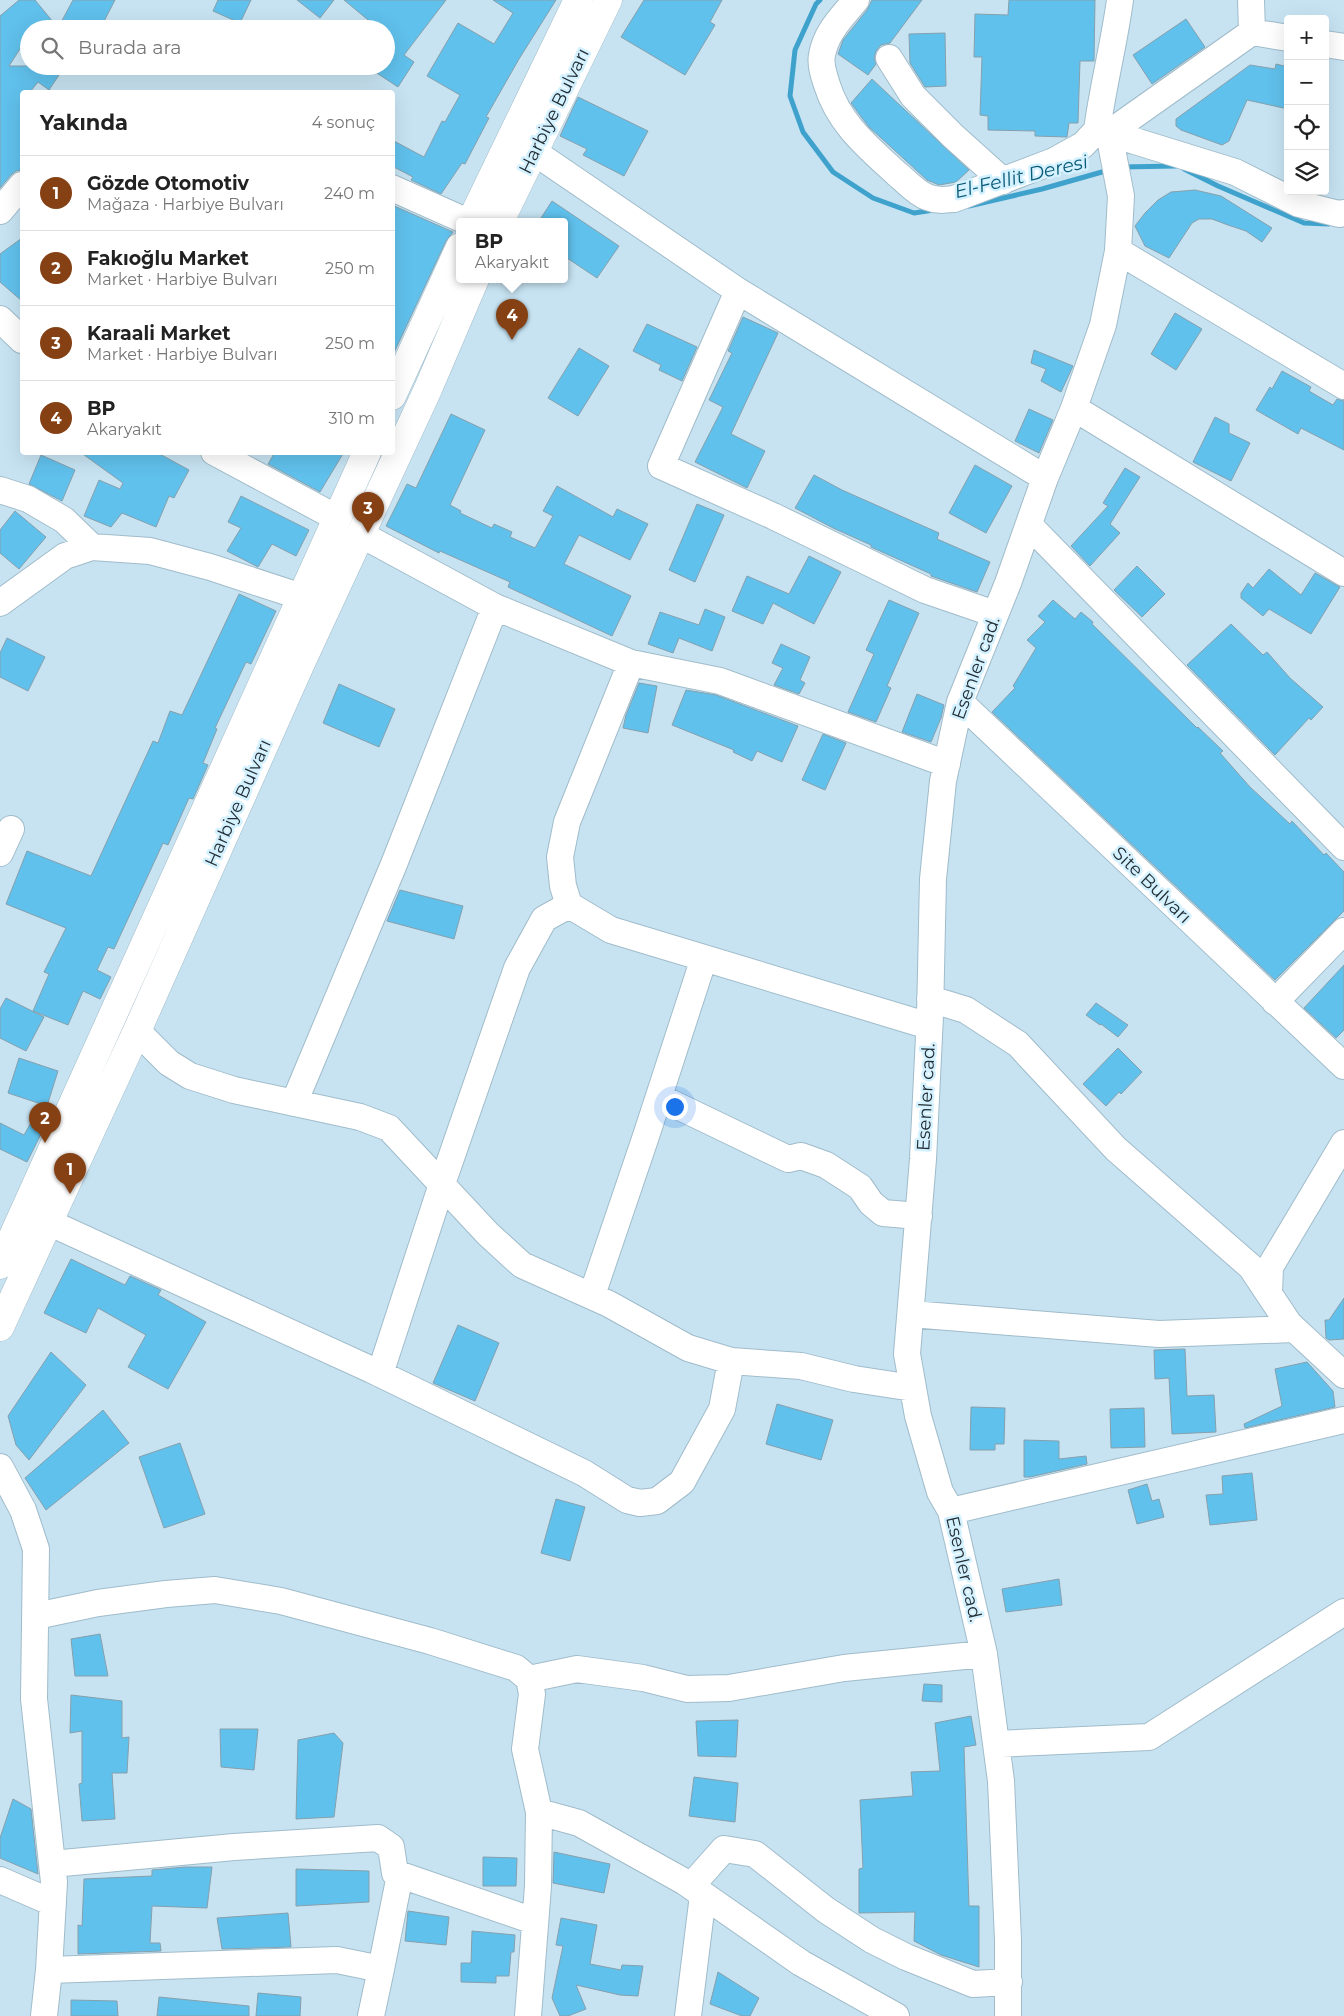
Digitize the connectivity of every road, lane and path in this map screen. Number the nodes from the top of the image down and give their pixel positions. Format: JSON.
{"nodes":[{"id":1,"x":578,"y":0,"type":"edge"},
{"id":2,"x":608,"y":0,"type":"edge"},
{"id":3,"x":856,"y":0,"type":"edge"},
{"id":4,"x":1120,"y":0,"type":"edge"},
{"id":5,"x":1251,"y":0,"type":"edge"},
{"id":6,"x":1252,"y":32,"type":"junction"},
{"id":7,"x":1284,"y":37,"type":"edge"},
{"id":8,"x":1329,"y":45,"type":"edge"},
{"id":9,"x":1344,"y":47,"type":"edge"},
{"id":10,"x":889,"y":58,"type":"dead end"},
{"id":11,"x":1106,"y":140,"type":"junction"},
{"id":12,"x":523,"y":144,"type":"junction"},
{"id":13,"x":1003,"y":181,"type":"junction"},
{"id":14,"x":20,"y":187,"type":"edge"},
{"id":15,"x":395,"y":189,"type":"edge"},
{"id":16,"x":0,"y":211,"type":"edge"},
{"id":17,"x":1344,"y":213,"type":"edge"},
{"id":18,"x":459,"y":218,"type":"edge"},
{"id":19,"x":473,"y":218,"type":"edge"},
{"id":20,"x":501,"y":218,"type":"edge"},
{"id":21,"x":1118,"y":251,"type":"junction"},
{"id":22,"x":456,"y":256,"type":"edge"},
{"id":23,"x":473,"y":283,"type":"edge"},
{"id":24,"x":738,"y":290,"type":"junction"},
{"id":25,"x":0,"y":319,"type":"edge"},
{"id":26,"x":20,"y":338,"type":"edge"},
{"id":27,"x":1344,"y":386,"type":"edge"},
{"id":28,"x":395,"y":389,"type":"edge"},
{"id":29,"x":1074,"y":408,"type":"junction"},
{"id":30,"x":220,"y":455,"type":"edge"},
{"id":31,"x":366,"y":455,"type":"edge"},
{"id":32,"x":1045,"y":478,"type":"junction"},
{"id":33,"x":0,"y":490,"type":"edge"},
{"id":34,"x":337,"y":518,"type":"junction"},
{"id":35,"x":1029,"y":525,"type":"junction"},
{"id":36,"x":362,"y":535,"type":"junction"},
{"id":37,"x":92,"y":547,"type":"junction"},
{"id":38,"x":1344,"y":573,"type":"edge"},
{"id":39,"x":302,"y":597,"type":"junction"},
{"id":40,"x":0,"y":603,"type":"edge"},
{"id":41,"x":495,"y":607,"type":"junction"},
{"id":42,"x":995,"y":614,"type":"junction"},
{"id":43,"x":630,"y":663,"type":"junction"},
{"id":44,"x":960,"y":702,"type":"junction"},
{"id":45,"x":947,"y":764,"type":"junction"},
{"id":46,"x":11,"y":829,"type":"dead end"},
{"id":47,"x":1344,"y":846,"type":"edge"},
{"id":48,"x":0,"y":853,"type":"edge"},
{"id":49,"x":570,"y":905,"type":"junction"},
{"id":50,"x":1344,"y":930,"type":"edge"},
{"id":51,"x":704,"y":958,"type":"junction"},
{"id":52,"x":930,"y":999,"type":"junction"},
{"id":53,"x":1275,"y":1002,"type":"junction"},
{"id":54,"x":929,"y":1026,"type":"junction"},
{"id":55,"x":137,"y":1031,"type":"junction"},
{"id":56,"x":1344,"y":1066,"type":"edge"},
{"id":57,"x":659,"y":1097,"type":"junction"},
{"id":58,"x":294,"y":1104,"type":"junction"},
{"id":59,"x":1344,"y":1143,"type":"edge"},
{"id":60,"x":442,"y":1184,"type":"junction"},
{"id":61,"x":919,"y":1216,"type":"junction"},
{"id":62,"x":48,"y":1222,"type":"junction"},
{"id":63,"x":0,"y":1265,"type":"edge"},
{"id":64,"x":1269,"y":1294,"type":"junction"},
{"id":65,"x":592,"y":1295,"type":"junction"},
{"id":66,"x":910,"y":1314,"type":"junction"},
{"id":67,"x":0,"y":1328,"type":"edge"},
{"id":68,"x":1294,"y":1329,"type":"junction"},
{"id":69,"x":731,"y":1361,"type":"junction"},
{"id":70,"x":380,"y":1374,"type":"junction"},
{"id":71,"x":1344,"y":1375,"type":"edge"},
{"id":72,"x":913,"y":1388,"type":"junction"},
{"id":73,"x":1344,"y":1420,"type":"edge"},
{"id":74,"x":0,"y":1466,"type":"edge"},
{"id":75,"x":951,"y":1511,"type":"junction"},
{"id":76,"x":1344,"y":1612,"type":"edge"},
{"id":77,"x":36,"y":1616,"type":"junction"},
{"id":78,"x":984,"y":1654,"type":"junction"},
{"id":79,"x":529,"y":1679,"type":"junction"},
{"id":80,"x":996,"y":1744,"type":"junction"},
{"id":81,"x":539,"y":1812,"type":"junction"},
{"id":82,"x":52,"y":1864,"type":"junction"},
{"id":83,"x":400,"y":1875,"type":"junction"},
{"id":84,"x":0,"y":1880,"type":"edge"},
{"id":85,"x":697,"y":1891,"type":"junction"},
{"id":86,"x":53,"y":1903,"type":"junction"},
{"id":87,"x":534,"y":1921,"type":"junction"},
{"id":88,"x":381,"y":1968,"type":"junction"},
{"id":89,"x":49,"y":1970,"type":"junction"},
{"id":90,"x":1009,"y":1982,"type":"junction"},
{"id":91,"x":44,"y":2016,"type":"edge"},
{"id":92,"x":371,"y":2016,"type":"edge"},
{"id":93,"x":528,"y":2016,"type":"edge"},
{"id":94,"x":688,"y":2016,"type":"edge"},
{"id":95,"x":896,"y":2016,"type":"edge"},
{"id":96,"x":1008,"y":2016,"type":"edge"}],
"edges":[{"from":1,"to":12,"type":"main road","name":"Harbiye Bulvarı"},
{"from":2,"to":12,"type":"main road","name":"Harbiye Bulvarı"},
{"from":3,"to":13,"type":"street"},
{"from":4,"to":11,"type":"street"},
{"from":5,"to":6,"type":"street"},
{"from":6,"to":7,"type":"street"},
{"from":6,"to":11,"type":"street"},
{"from":8,"to":9,"type":"street"},
{"from":10,"to":13,"type":"street"},
{"from":11,"to":13,"type":"street"},
{"from":11,"to":17,"type":"street"},
{"from":11,"to":21,"type":"street","name":"Esenler cad."},
{"from":12,"to":19,"type":"main road","name":"Harbiye Bulvarı"},
{"from":12,"to":20,"type":"main road","name":"Harbiye Bulvarı"},
{"from":12,"to":24,"type":"street"},
{"from":14,"to":16,"type":"street"},
{"from":15,"to":18,"type":"street"},
{"from":21,"to":27,"type":"street"},
{"from":21,"to":29,"type":"street","name":"Esenler cad."},
{"from":22,"to":28,"type":"main road"},
{"from":23,"to":36,"type":"main road","name":"Harbiye Bulvarı"},
{"from":24,"to":32,"type":"street"},
{"from":24,"to":42,"type":"street"},
{"from":25,"to":26,"type":"street"},
{"from":29,"to":32,"type":"street","name":"Esenler cad."},
{"from":29,"to":38,"type":"street"},
{"from":30,"to":34,"type":"street"},
{"from":31,"to":34,"type":"main road","name":"Harbiye Bulvarı"},
{"from":32,"to":35,"type":"street","name":"Esenler cad."},
{"from":33,"to":37,"type":"street"},
{"from":34,"to":39,"type":"main road","name":"Harbiye Bulvarı"},
{"from":35,"to":42,"type":"street","name":"Esenler cad."},
{"from":35,"to":47,"type":"street"},
{"from":36,"to":41,"type":"street"},
{"from":36,"to":55,"type":"main road","name":"Harbiye Bulvarı"},
{"from":37,"to":39,"type":"street"},
{"from":37,"to":40,"type":"street"},
{"from":39,"to":63,"type":"main road","name":"Harbiye Bulvarı"},
{"from":41,"to":43,"type":"street"},
{"from":41,"to":58,"type":"street"},
{"from":42,"to":44,"type":"street","name":"Esenler cad."},
{"from":43,"to":45,"type":"street"},
{"from":43,"to":49,"type":"street"},
{"from":44,"to":45,"type":"street","name":"Esenler cad."},
{"from":44,"to":53,"type":"street","name":"Site Bulvarı"},
{"from":45,"to":52,"type":"street","name":"Esenler cad."},
{"from":46,"to":48,"type":"street"},
{"from":49,"to":51,"type":"street"},
{"from":49,"to":60,"type":"street"},
{"from":50,"to":53,"type":"street"},
{"from":51,"to":54,"type":"street"},
{"from":51,"to":57,"type":"street"},
{"from":52,"to":54,"type":"street","name":"Esenler cad."},
{"from":52,"to":64,"type":"street"},
{"from":53,"to":56,"type":"street","name":"Site Bulvarı"},
{"from":54,"to":61,"type":"street","name":"Esenler cad."},
{"from":55,"to":58,"type":"street"},
{"from":55,"to":62,"type":"main road","name":"Harbiye Bulvarı"},
{"from":57,"to":61,"type":"street"},
{"from":57,"to":65,"type":"street"},
{"from":58,"to":60,"type":"street"},
{"from":59,"to":64,"type":"street"},
{"from":60,"to":65,"type":"street"},
{"from":60,"to":70,"type":"street"},
{"from":61,"to":66,"type":"street","name":"Esenler cad."},
{"from":62,"to":67,"type":"main road","name":"Harbiye Bulvarı"},
{"from":62,"to":70,"type":"street"},
{"from":64,"to":68,"type":"street"},
{"from":65,"to":69,"type":"street"},
{"from":66,"to":68,"type":"street"},
{"from":66,"to":72,"type":"street","name":"Esenler cad."},
{"from":68,"to":71,"type":"street"},
{"from":69,"to":70,"type":"street"},
{"from":69,"to":72,"type":"street"},
{"from":72,"to":75,"type":"street","name":"Esenler cad."},
{"from":73,"to":75,"type":"street"},
{"from":74,"to":77,"type":"street"},
{"from":75,"to":78,"type":"street","name":"Esenler cad."},
{"from":76,"to":80,"type":"street"},
{"from":77,"to":79,"type":"street"},
{"from":77,"to":82,"type":"street"},
{"from":78,"to":79,"type":"street"},
{"from":78,"to":80,"type":"street","name":"Esenler cad."},
{"from":79,"to":81,"type":"street"},
{"from":80,"to":90,"type":"street","name":"Esenler cad."},
{"from":81,"to":85,"type":"street"},
{"from":81,"to":87,"type":"street"},
{"from":82,"to":83,"type":"street"},
{"from":82,"to":86,"type":"street"},
{"from":83,"to":87,"type":"street"},
{"from":83,"to":88,"type":"street"},
{"from":84,"to":86,"type":"street"},
{"from":85,"to":90,"type":"street"},
{"from":85,"to":94,"type":"street"},
{"from":85,"to":95,"type":"street"},
{"from":86,"to":89,"type":"street"},
{"from":87,"to":93,"type":"street"},
{"from":88,"to":89,"type":"street"},
{"from":88,"to":92,"type":"street"},
{"from":89,"to":91,"type":"street"},
{"from":90,"to":96,"type":"street","name":"Esenler cad."}]}
